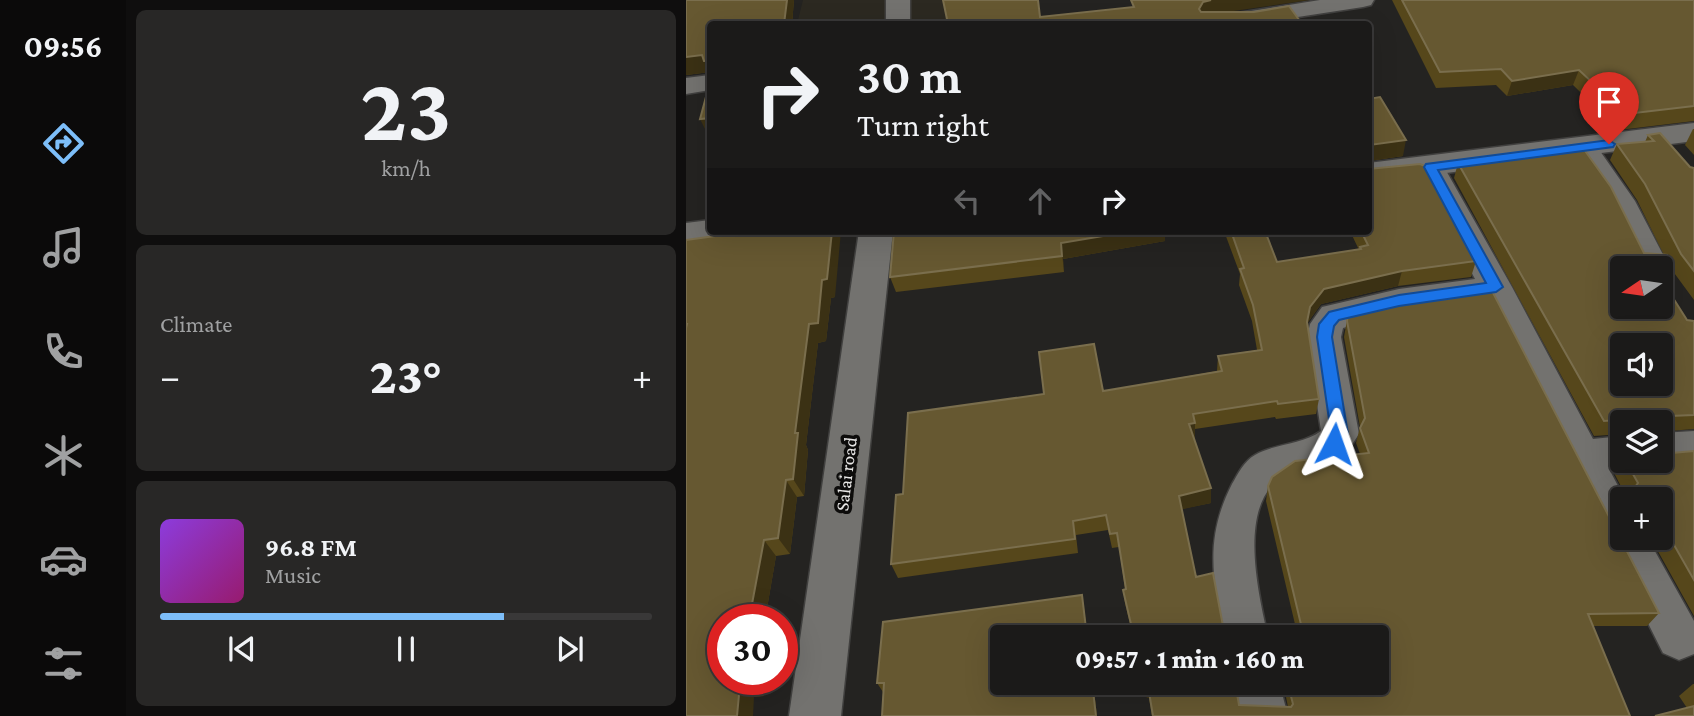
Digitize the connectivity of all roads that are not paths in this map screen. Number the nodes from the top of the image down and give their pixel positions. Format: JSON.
{"nodes":[{"id":1,"x":898,"y":0,"type":"edge"},
{"id":2,"x":1363,"y":0,"type":"edge"},
{"id":3,"x":898,"y":21,"type":"edge"},
{"id":4,"x":1232,"y":21,"type":"edge"},
{"id":5,"x":707,"y":83,"type":"edge"},
{"id":6,"x":686,"y":86,"type":"edge"},
{"id":7,"x":1694,"y":132,"type":"edge"},
{"id":8,"x":1660,"y":138,"type":"junction"},
{"id":9,"x":1583,"y":147,"type":"junction"},
{"id":10,"x":1682,"y":162,"type":"edge"},
{"id":11,"x":1430,"y":167,"type":"junction"},
{"id":12,"x":1372,"y":173,"type":"edge"},
{"id":13,"x":707,"y":232,"type":"edge"},
{"id":14,"x":686,"y":234,"type":"edge"},
{"id":15,"x":875,"y":235,"type":"edge"},
{"id":16,"x":1648,"y":256,"type":"edge"},
{"id":17,"x":1496,"y":287,"type":"junction"},
{"id":18,"x":1694,"y":447,"type":"edge"},
{"id":19,"x":1673,"y":448,"type":"edge"},
{"id":20,"x":1610,"y":453,"type":"edge"},
{"id":21,"x":1582,"y":456,"type":"junction"},
{"id":22,"x":1610,"y":509,"type":"edge"},
{"id":23,"x":1632,"y":550,"type":"edge"},
{"id":24,"x":1244,"y":625,"type":"edge"},
{"id":25,"x":1679,"y":638,"type":"dead end"},
{"id":26,"x":1259,"y":695,"type":"edge"},
{"id":27,"x":815,"y":716,"type":"edge"},
{"id":28,"x":1264,"y":716,"type":"edge"}],
"edges":[{"from":1,"to":3,"type":"main road"},
{"from":2,"to":4,"type":"street"},
{"from":5,"to":6,"type":"street"},
{"from":7,"to":8,"type":"main road"},
{"from":8,"to":9,"type":"main road"},
{"from":8,"to":10,"type":"street"},
{"from":9,"to":11,"type":"main road"},
{"from":9,"to":16,"type":"street"},
{"from":11,"to":12,"type":"main road"},
{"from":11,"to":17,"type":"street"},
{"from":13,"to":14,"type":"main road"},
{"from":15,"to":27,"type":"main road","name":"Salai road"},
{"from":17,"to":21,"type":"street"},
{"from":17,"to":24,"type":"street"},
{"from":18,"to":19,"type":"street"},
{"from":20,"to":21,"type":"street"},
{"from":21,"to":22,"type":"street"},
{"from":23,"to":25,"type":"street"},
{"from":26,"to":28,"type":"street"}]}
